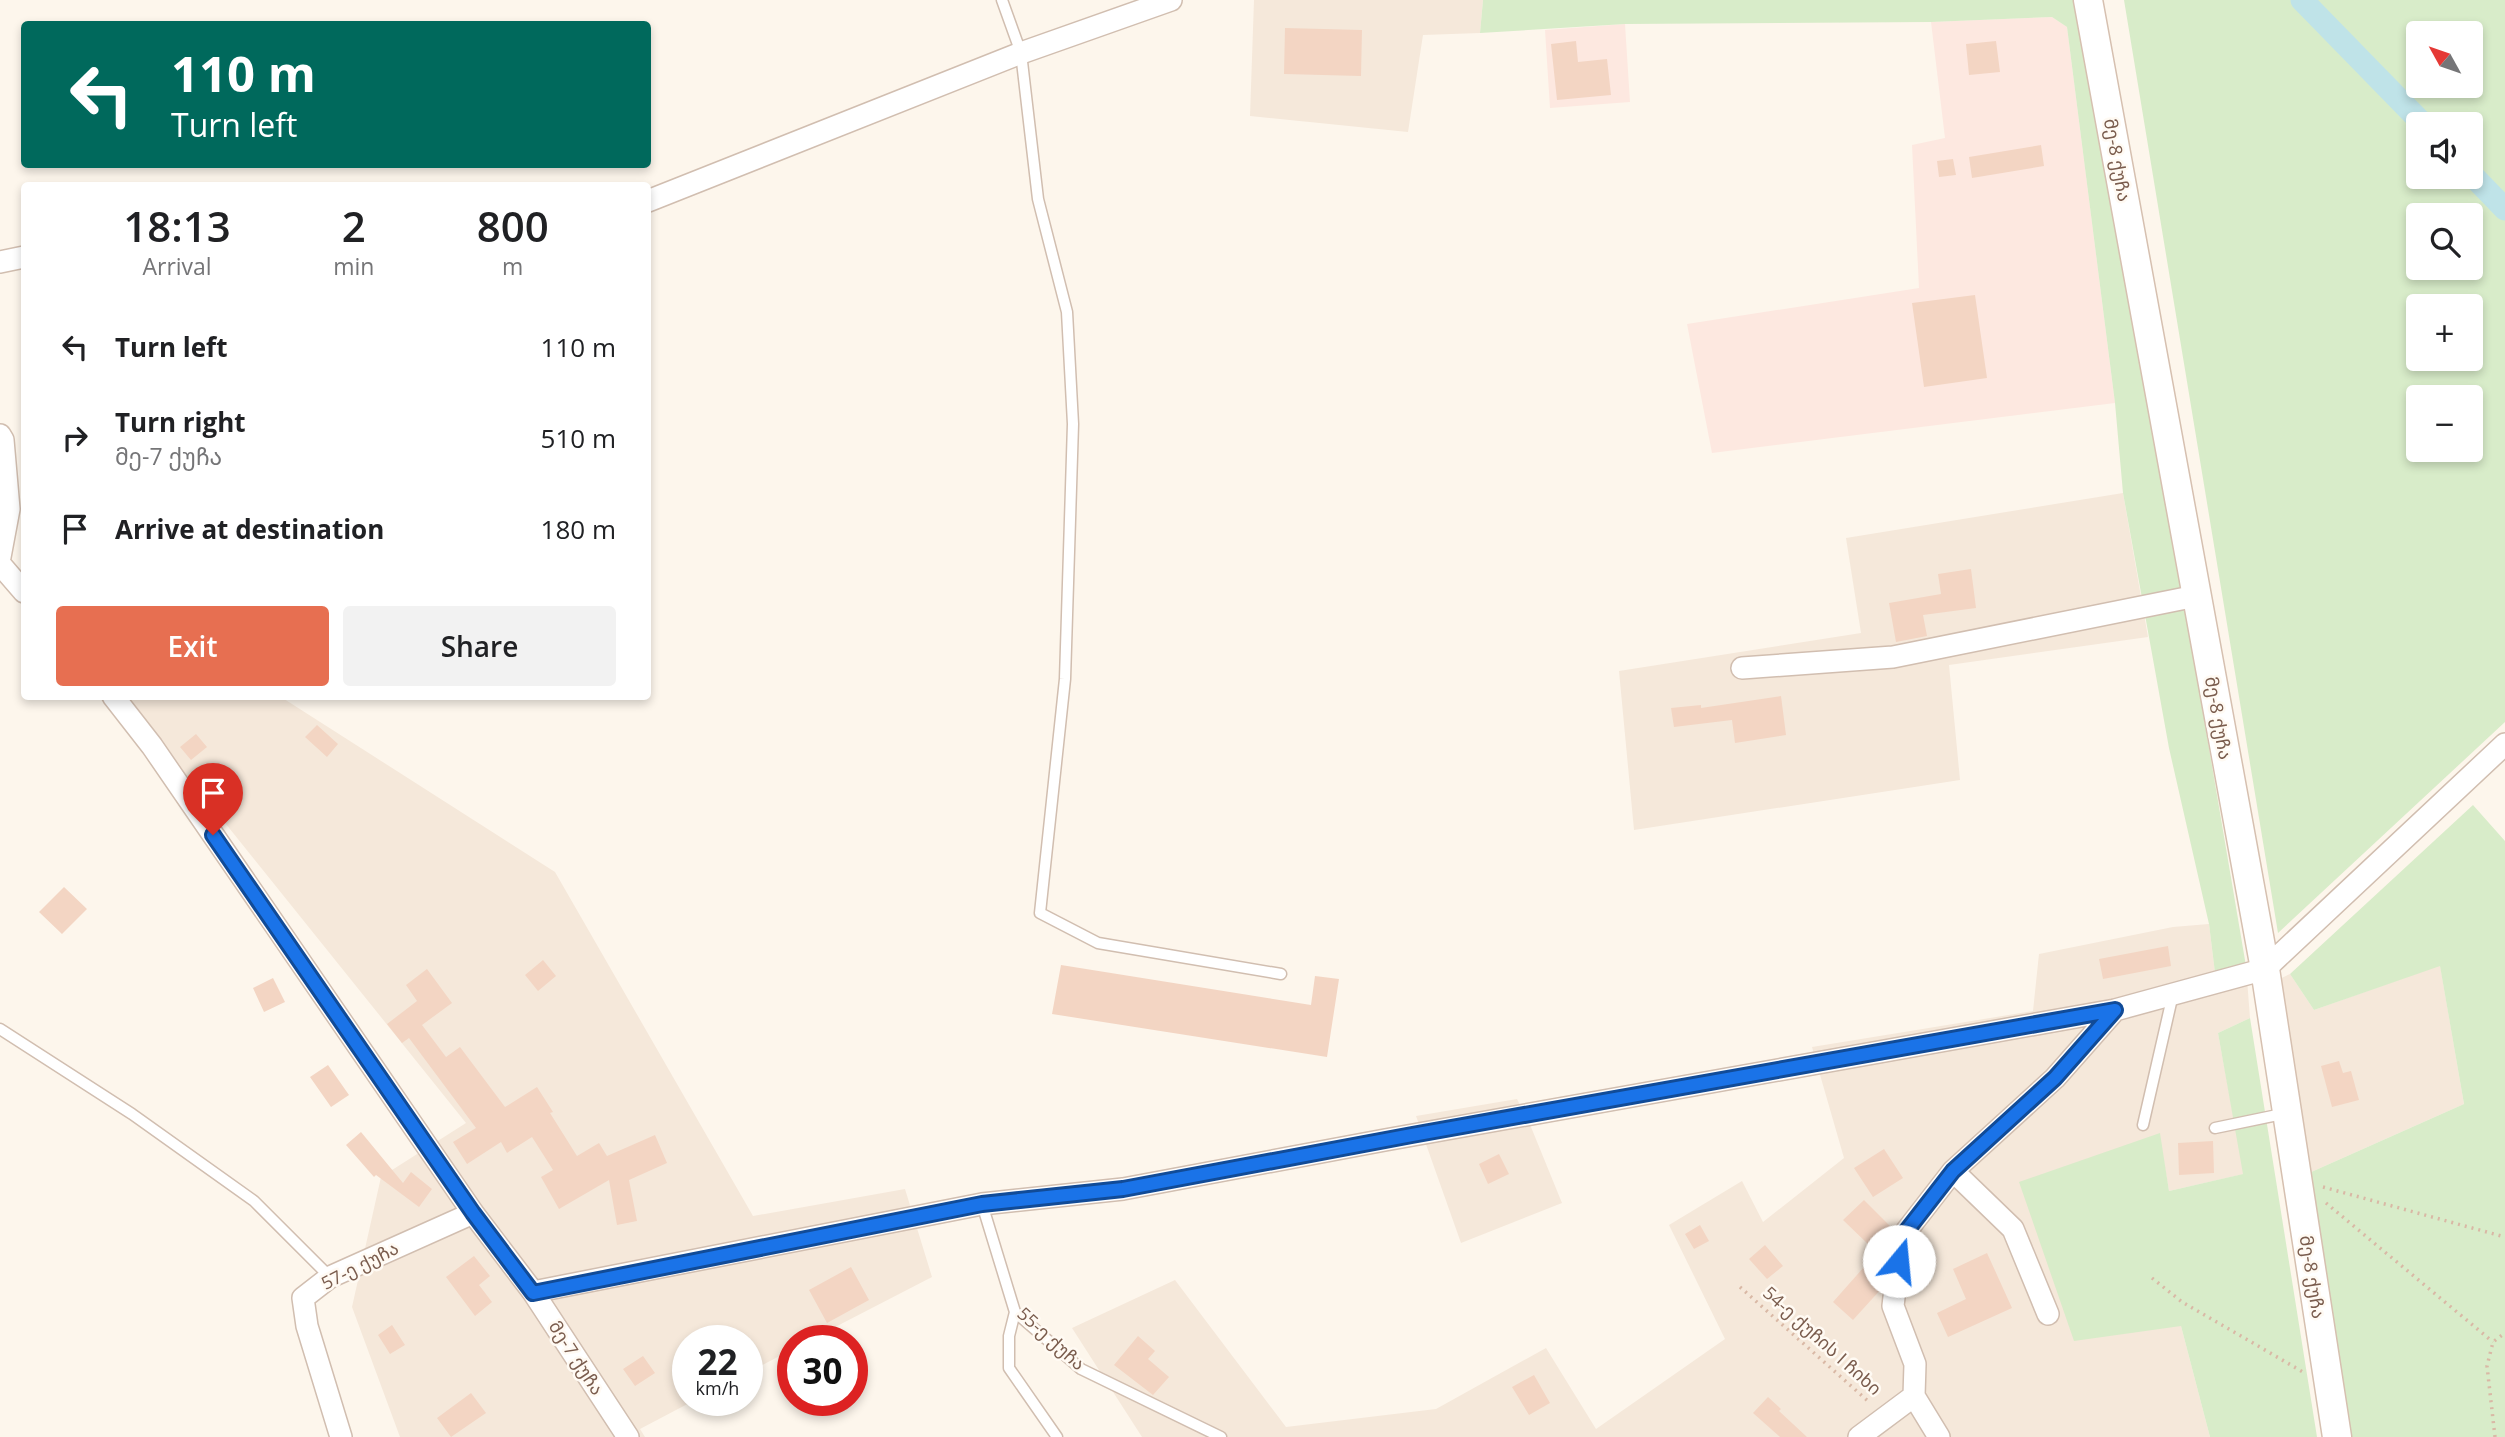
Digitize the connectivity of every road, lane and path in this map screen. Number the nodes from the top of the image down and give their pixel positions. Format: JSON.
{"nodes":[{"id":1,"x":1002,"y":0,"type":"edge"},
{"id":2,"x":1171,"y":0,"type":"edge"},
{"id":3,"x":2088,"y":0,"type":"edge"},
{"id":4,"x":1021,"y":53,"type":"junction"},
{"id":5,"x":651,"y":200,"type":"edge"},
{"id":6,"x":21,"y":258,"type":"edge"},
{"id":7,"x":0,"y":262,"type":"edge"},
{"id":8,"x":0,"y":435,"type":"edge"},
{"id":9,"x":0,"y":557,"type":"edge"},
{"id":10,"x":0,"y":564,"type":"edge"},
{"id":11,"x":21,"y":588,"type":"edge"},
{"id":12,"x":2196,"y":596,"type":"junction"},
{"id":13,"x":1742,"y":668,"type":"dead end"},
{"id":14,"x":116,"y":700,"type":"edge"},
{"id":15,"x":2505,"y":744,"type":"edge"},
{"id":16,"x":2265,"y":969,"type":"junction"},
{"id":17,"x":1281,"y":974,"type":"dead end"},
{"id":18,"x":2172,"y":994,"type":"junction"},
{"id":19,"x":2115,"y":1010,"type":"junction"},
{"id":20,"x":0,"y":1029,"type":"edge"},
{"id":21,"x":2287,"y":1112,"type":"junction"},
{"id":22,"x":2143,"y":1125,"type":"dead end"},
{"id":23,"x":2215,"y":1128,"type":"dead end"},
{"id":24,"x":1953,"y":1171,"type":"junction"},
{"id":25,"x":2297,"y":1180,"type":"junction"},
{"id":26,"x":982,"y":1204,"type":"junction"},
{"id":27,"x":473,"y":1213,"type":"junction"},
{"id":28,"x":2505,"y":1237,"type":"edge"},
{"id":29,"x":330,"y":1277,"type":"junction"},
{"id":30,"x":2152,"y":1279,"type":"dead end"},
{"id":31,"x":1740,"y":1287,"type":"dead end"},
{"id":32,"x":533,"y":1293,"type":"junction"},
{"id":33,"x":1015,"y":1312,"type":"junction"},
{"id":34,"x":2048,"y":1314,"type":"dead end"},
{"id":35,"x":2505,"y":1333,"type":"edge"},
{"id":36,"x":2493,"y":1342,"type":"junction"},
{"id":37,"x":2329,"y":1387,"type":"junction"},
{"id":38,"x":1914,"y":1396,"type":"junction"},
{"id":39,"x":1886,"y":1416,"type":"junction"},
{"id":40,"x":341,"y":1437,"type":"edge"},
{"id":41,"x":628,"y":1437,"type":"edge"},
{"id":42,"x":1057,"y":1437,"type":"edge"},
{"id":43,"x":1221,"y":1437,"type":"edge"},
{"id":44,"x":1858,"y":1437,"type":"edge"},
{"id":45,"x":1939,"y":1437,"type":"edge"},
{"id":46,"x":2337,"y":1437,"type":"edge"},
{"id":47,"x":2495,"y":1437,"type":"edge"}],
"edges":[{"from":1,"to":4,"type":"lane"},
{"from":2,"to":4,"type":"street"},
{"from":3,"to":12,"type":"street","name":"მე-8 ქუჩა"},
{"from":4,"to":5,"type":"street"},
{"from":4,"to":17,"type":"lane"},
{"from":6,"to":7,"type":"street"},
{"from":8,"to":9,"type":"street"},
{"from":10,"to":11,"type":"street"},
{"from":12,"to":13,"type":"street"},
{"from":12,"to":16,"type":"street","name":"მე-8 ქუჩა"},
{"from":14,"to":27,"type":"street","name":"მე-7 ქუჩა"},
{"from":15,"to":16,"type":"street"},
{"from":16,"to":18,"type":"street"},
{"from":16,"to":21,"type":"street","name":"მე-8 ქუჩა"},
{"from":18,"to":19,"type":"street"},
{"from":18,"to":22,"type":"lane"},
{"from":19,"to":24,"type":"street"},
{"from":19,"to":26,"type":"street"},
{"from":20,"to":29,"type":"lane"},
{"from":21,"to":23,"type":"lane"},
{"from":21,"to":25,"type":"street","name":"მე-8 ქუჩა"},
{"from":24,"to":34,"type":"street"},
{"from":24,"to":38,"type":"street"},
{"from":25,"to":28,"type":"path"},
{"from":25,"to":36,"type":"path"},
{"from":25,"to":37,"type":"street","name":"მე-8 ქუჩა"},
{"from":26,"to":32,"type":"street"},
{"from":26,"to":33,"type":"lane","name":"55-ე ქუჩა"},
{"from":27,"to":29,"type":"street","name":"57-ე ქუჩა"},
{"from":27,"to":32,"type":"street","name":"მე-7 ქუჩა"},
{"from":29,"to":40,"type":"street","name":"57-ე ქუჩა"},
{"from":30,"to":37,"type":"path"},
{"from":31,"to":39,"type":"path","name":"54-ე ქუჩის I ჩიხი"},
{"from":32,"to":41,"type":"street","name":"მე-7 ქუჩა"},
{"from":33,"to":42,"type":"lane"},
{"from":33,"to":43,"type":"lane","name":"55-ე ქუჩა"},
{"from":35,"to":36,"type":"path"},
{"from":36,"to":47,"type":"path"},
{"from":37,"to":46,"type":"street","name":"მე-8 ქუჩა"},
{"from":38,"to":39,"type":"street"},
{"from":38,"to":45,"type":"street"},
{"from":39,"to":44,"type":"street"}]}
